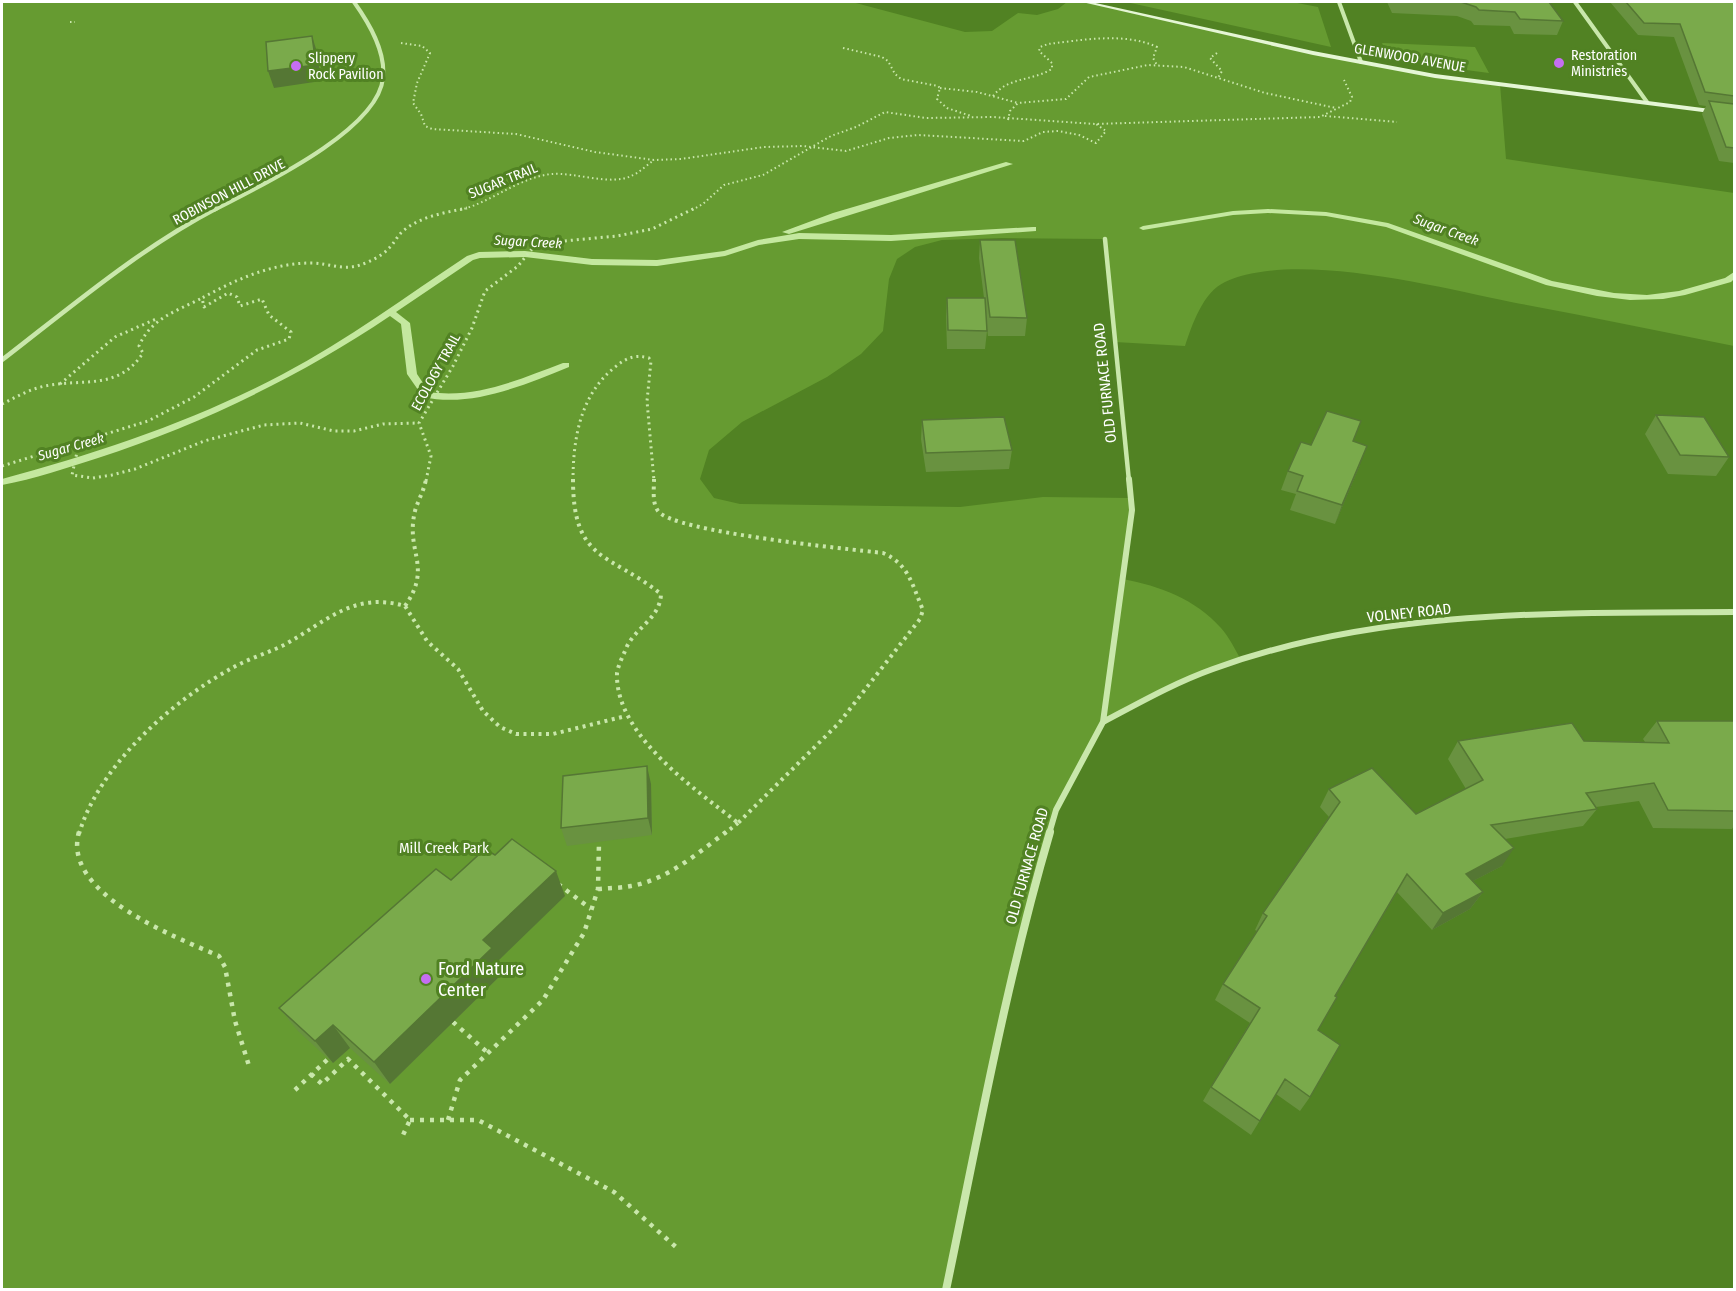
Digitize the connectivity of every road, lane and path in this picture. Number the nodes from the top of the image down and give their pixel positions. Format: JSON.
{"nodes":[{"id":1,"x":354,"y":2,"type":"edge"},
{"id":2,"x":1085,"y":2,"type":"edge"},
{"id":3,"x":1339,"y":2,"type":"edge"},
{"id":4,"x":1575,"y":2,"type":"edge"},
{"id":5,"x":70,"y":22,"type":"dead end"},
{"id":6,"x":75,"y":22,"type":"dead end"},
{"id":7,"x":422,"y":46,"type":"dead end"},
{"id":8,"x":843,"y":48,"type":"dead end"},
{"id":9,"x":1217,"y":53,"type":"dead end"},
{"id":10,"x":1362,"y":62,"type":"junction"},
{"id":11,"x":1157,"y":65,"type":"junction"},
{"id":12,"x":1343,"y":75,"type":"dead end"},
{"id":13,"x":1218,"y":78,"type":"junction"},
{"id":14,"x":940,"y":88,"type":"junction"},
{"id":15,"x":993,"y":96,"type":"junction"},
{"id":16,"x":1647,"y":102,"type":"junction"},
{"id":17,"x":1018,"y":103,"type":"junction"},
{"id":18,"x":1337,"y":108,"type":"junction"},
{"id":19,"x":1734,"y":114,"type":"edge"},
{"id":20,"x":1325,"y":116,"type":"junction"},
{"id":21,"x":975,"y":117,"type":"junction"},
{"id":22,"x":1008,"y":120,"type":"junction"},
{"id":23,"x":1397,"y":122,"type":"dead end"},
{"id":24,"x":1095,"y":124,"type":"junction"},
{"id":25,"x":814,"y":146,"type":"junction"},
{"id":26,"x":654,"y":160,"type":"junction"},
{"id":27,"x":1105,"y":239,"type":"dead end"},
{"id":28,"x":202,"y":298,"type":"junction"},
{"id":29,"x":160,"y":319,"type":"junction"},
{"id":30,"x":2,"y":360,"type":"edge"},
{"id":31,"x":60,"y":384,"type":"junction"},
{"id":32,"x":2,"y":404,"type":"edge"},
{"id":33,"x":419,"y":423,"type":"junction"},
{"id":34,"x":79,"y":443,"type":"junction"},
{"id":35,"x":2,"y":466,"type":"edge"},
{"id":36,"x":405,"y":606,"type":"junction"},
{"id":37,"x":1734,"y":612,"type":"edge"},
{"id":38,"x":626,"y":716,"type":"junction"},
{"id":39,"x":1103,"y":723,"type":"junction"},
{"id":40,"x":738,"y":823,"type":"junction"},
{"id":41,"x":598,"y":842,"type":"edge"},
{"id":42,"x":549,"y":878,"type":"edge"},
{"id":43,"x":598,"y":889,"type":"junction"},
{"id":44,"x":591,"y":909,"type":"junction"},
{"id":45,"x":453,"y":1022,"type":"dead end"},
{"id":46,"x":488,"y":1053,"type":"junction"},
{"id":47,"x":328,"y":1059,"type":"edge"},
{"id":48,"x":250,"y":1069,"type":"dead end"},
{"id":49,"x":311,"y":1074,"type":"junction"},
{"id":50,"x":295,"y":1090,"type":"dead end"},
{"id":51,"x":410,"y":1120,"type":"junction"},
{"id":52,"x":448,"y":1120,"type":"junction"},
{"id":53,"x":403,"y":1135,"type":"dead end"},
{"id":54,"x":676,"y":1247,"type":"dead end"},
{"id":55,"x":946,"y":1290,"type":"edge"}],
"edges":[{"from":1,"to":30,"type":"street","name":"ROBINSON HILL DRIVE"},
{"from":2,"to":10,"type":"main road","name":"GLENWOOD AVENUE"},
{"from":3,"to":10,"type":"street"},
{"from":4,"to":16,"type":"street"},
{"from":5,"to":6,"type":"path"},
{"from":7,"to":26,"type":"path","name":"SUGAR TRAIL"},
{"from":8,"to":14,"type":"path"},
{"from":9,"to":13,"type":"path"},
{"from":10,"to":16,"type":"main road","name":"GLENWOOD AVENUE"},
{"from":11,"to":13,"type":"path"},
{"from":11,"to":15,"type":"path"},
{"from":11,"to":17,"type":"path"},
{"from":12,"to":18,"type":"path"},
{"from":13,"to":18,"type":"path"},
{"from":14,"to":15,"type":"path"},
{"from":14,"to":21,"type":"path"},
{"from":15,"to":17,"type":"path"},
{"from":16,"to":19,"type":"main road","name":"GLENWOOD AVENUE"},
{"from":17,"to":22,"type":"path"},
{"from":18,"to":20,"type":"path"},
{"from":20,"to":23,"type":"path"},
{"from":20,"to":24,"type":"path"},
{"from":21,"to":22,"type":"path"},
{"from":21,"to":25,"type":"path","name":"ECOLOGY TRAIL"},
{"from":22,"to":24,"type":"path"},
{"from":24,"to":25,"type":"path"},
{"from":25,"to":26,"type":"path"},
{"from":25,"to":33,"type":"path","name":"ECOLOGY TRAIL"},
{"from":26,"to":28,"type":"path","name":"SUGAR TRAIL"},
{"from":27,"to":39,"type":"street","name":"OLD FURNACE ROAD"},
{"from":28,"to":29,"type":"path","name":"SUGAR TRAIL"},
{"from":28,"to":34,"type":"path","name":"SUGAR TRAIL"},
{"from":29,"to":31,"type":"path","name":"SUGAR TRAIL"},
{"from":29,"to":31,"type":"path","name":"SUGAR TRAIL"},
{"from":31,"to":32,"type":"path","name":"SUGAR TRAIL"},
{"from":33,"to":34,"type":"path","name":"ECOLOGY TRAIL"},
{"from":33,"to":36,"type":"path","name":"ECOLOGY TRAIL"},
{"from":34,"to":35,"type":"path","name":"SUGAR TRAIL"},
{"from":36,"to":38,"type":"path"},
{"from":36,"to":48,"type":"path"},
{"from":37,"to":39,"type":"street","name":"VOLNEY ROAD"},
{"from":38,"to":40,"type":"path"},
{"from":38,"to":40,"type":"path"},
{"from":39,"to":55,"type":"street","name":"OLD FURNACE ROAD"},
{"from":40,"to":43,"type":"path"},
{"from":41,"to":43,"type":"path"},
{"from":42,"to":44,"type":"path"},
{"from":43,"to":44,"type":"path"},
{"from":44,"to":46,"type":"path"},
{"from":45,"to":46,"type":"path"},
{"from":46,"to":52,"type":"path"},
{"from":47,"to":49,"type":"path"},
{"from":49,"to":50,"type":"path"},
{"from":49,"to":51,"type":"path"},
{"from":51,"to":52,"type":"path"},
{"from":51,"to":53,"type":"path"},
{"from":52,"to":54,"type":"path"}]}
